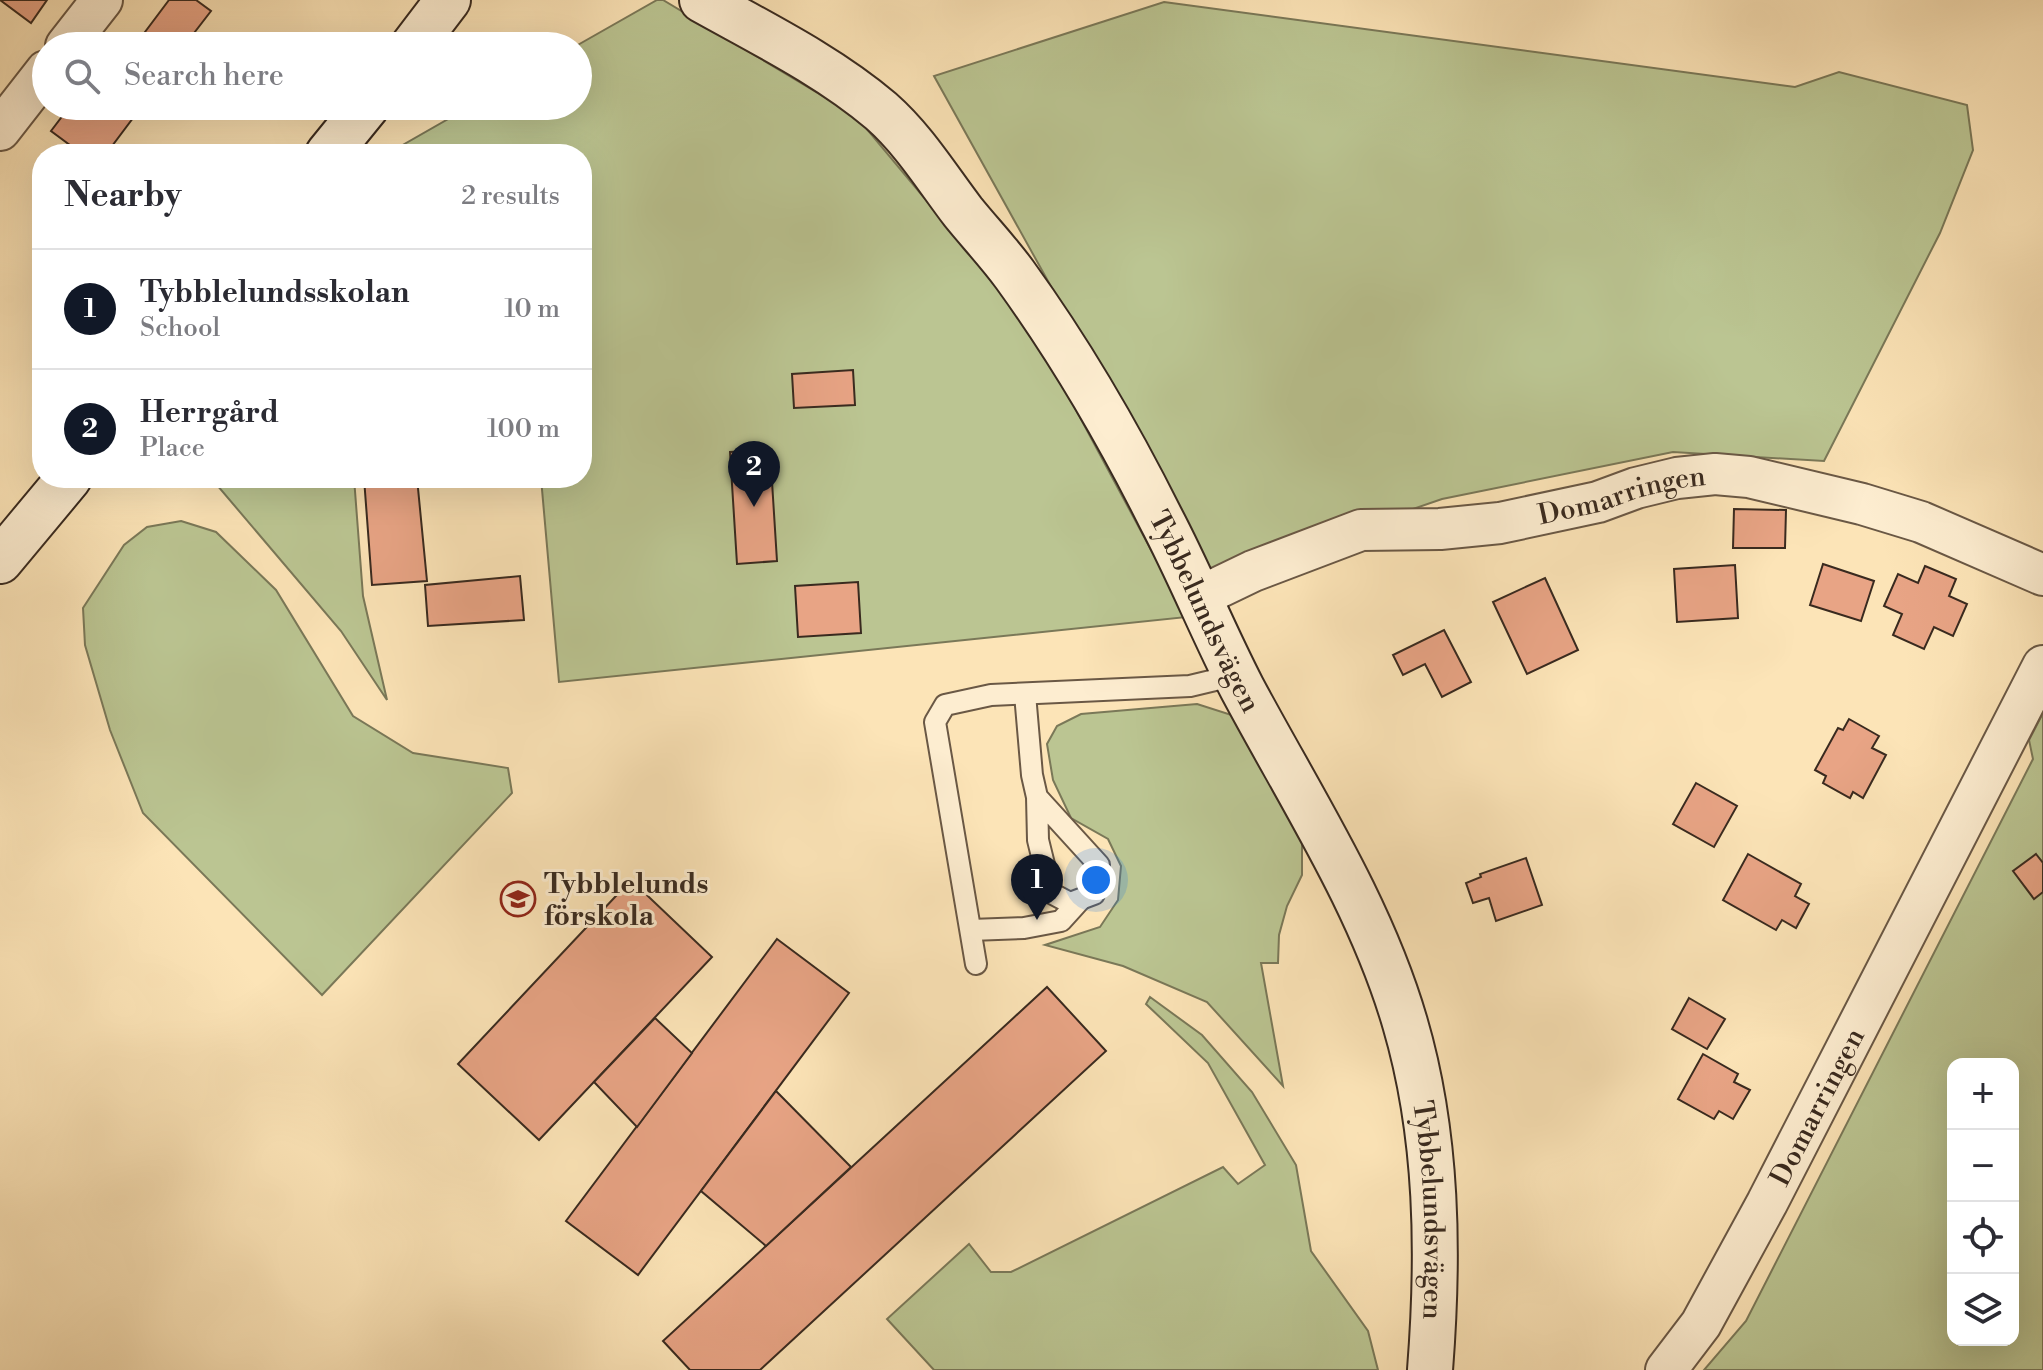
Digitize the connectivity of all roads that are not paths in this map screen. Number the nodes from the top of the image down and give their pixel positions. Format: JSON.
{"nodes":[{"id":1,"x":102,"y":0,"type":"edge"},
{"id":2,"x":448,"y":0,"type":"edge"},
{"id":3,"x":702,"y":0,"type":"edge"},
{"id":4,"x":77,"y":32,"type":"edge"},
{"id":5,"x":424,"y":32,"type":"edge"},
{"id":6,"x":32,"y":89,"type":"edge"},
{"id":7,"x":356,"y":120,"type":"edge"},
{"id":8,"x":0,"y":130,"type":"edge"},
{"id":9,"x":336,"y":144,"type":"edge"},
{"id":10,"x":61,"y":488,"type":"edge"},
{"id":11,"x":0,"y":561,"type":"edge"},
{"id":12,"x":2043,"y":575,"type":"edge"},
{"id":13,"x":1199,"y":597,"type":"junction"},
{"id":14,"x":2043,"y":666,"type":"edge"},
{"id":15,"x":1236,"y":675,"type":"junction"},
{"id":16,"x":1025,"y":694,"type":"junction"},
{"id":17,"x":1037,"y":797,"type":"junction"},
{"id":18,"x":1080,"y":900,"type":"junction"},
{"id":19,"x":971,"y":930,"type":"junction"},
{"id":20,"x":976,"y":964,"type":"dead end"},
{"id":21,"x":1430,"y":1370,"type":"edge"},
{"id":22,"x":1666,"y":1370,"type":"edge"}],
"edges":[{"from":1,"to":4,"type":"street"},
{"from":2,"to":5,"type":"street"},
{"from":3,"to":13,"type":"street","name":"Tybbelundsvägen"},
{"from":6,"to":8,"type":"street"},
{"from":7,"to":9,"type":"street"},
{"from":10,"to":11,"type":"street"},
{"from":12,"to":13,"type":"street","name":"Domarringen"},
{"from":13,"to":15,"type":"street","name":"Tybbelundsvägen"},
{"from":14,"to":22,"type":"street","name":"Domarringen"},
{"from":15,"to":16,"type":"lane"},
{"from":15,"to":21,"type":"street","name":"Tybbelundsvägen"},
{"from":16,"to":17,"type":"lane"},
{"from":16,"to":19,"type":"lane"},
{"from":17,"to":18,"type":"lane"},
{"from":17,"to":18,"type":"lane"},
{"from":18,"to":19,"type":"lane"},
{"from":19,"to":20,"type":"lane"}]}
